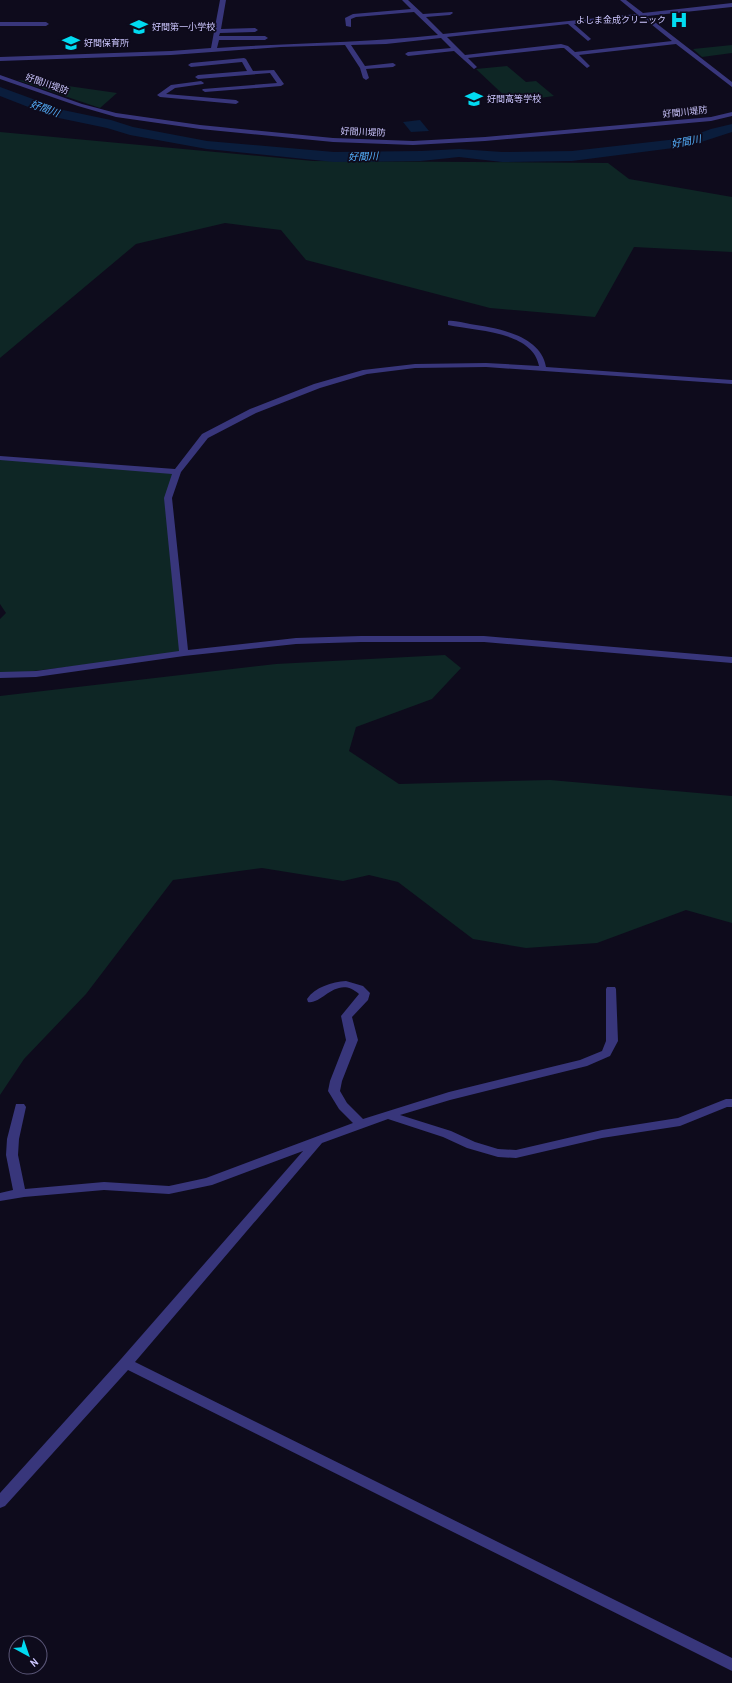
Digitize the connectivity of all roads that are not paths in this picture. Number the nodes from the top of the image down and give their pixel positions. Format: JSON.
{"nodes":[{"id":1,"x":223,"y":0,"type":"edge"},
{"id":2,"x":405,"y":0,"type":"edge"},
{"id":3,"x":624,"y":0,"type":"edge"},
{"id":4,"x":732,"y":5,"type":"edge"},
{"id":5,"x":414,"y":10,"type":"junction"},
{"id":6,"x":450,"y":13,"type":"dead end"},
{"id":7,"x":642,"y":14,"type":"junction"},
{"id":8,"x":421,"y":16,"type":"junction"},
{"id":9,"x":569,"y":22,"type":"junction"},
{"id":10,"x":0,"y":24,"type":"edge"},
{"id":11,"x":46,"y":24,"type":"dead end"},
{"id":12,"x":349,"y":26,"type":"dead end"},
{"id":13,"x":255,"y":30,"type":"dead end"},
{"id":14,"x":218,"y":31,"type":"junction"},
{"id":15,"x":442,"y":36,"type":"junction"},
{"id":16,"x":217,"y":38,"type":"junction"},
{"id":17,"x":265,"y":38,"type":"dead end"},
{"id":18,"x":588,"y":39,"type":"dead end"},
{"id":19,"x":678,"y":42,"type":"junction"},
{"id":20,"x":348,"y":44,"type":"junction"},
{"id":21,"x":455,"y":49,"type":"junction"},
{"id":22,"x":214,"y":50,"type":"junction"},
{"id":23,"x":601,"y":51,"type":"junction"},
{"id":24,"x":190,"y":53,"type":"junction"},
{"id":25,"x":408,"y":54,"type":"dead end"},
{"id":26,"x":576,"y":54,"type":"dead end"},
{"id":27,"x":464,"y":57,"type":"junction"},
{"id":28,"x":611,"y":58,"type":"dead end"},
{"id":29,"x":0,"y":59,"type":"edge"},
{"id":30,"x":191,"y":65,"type":"junction"},
{"id":31,"x":392,"y":65,"type":"dead end"},
{"id":32,"x":587,"y":66,"type":"dead end"},
{"id":33,"x":474,"y":67,"type":"dead end"},
{"id":34,"x":363,"y":68,"type":"junction"},
{"id":35,"x":251,"y":73,"type":"junction"},
{"id":36,"x":0,"y":77,"type":"edge"},
{"id":37,"x":366,"y":78,"type":"dead end"},
{"id":38,"x":200,"y":80,"type":"junction"},
{"id":39,"x":732,"y":85,"type":"edge"},
{"id":40,"x":204,"y":90,"type":"junction"},
{"id":41,"x":205,"y":100,"type":"junction"},
{"id":42,"x":236,"y":102,"type":"dead end"},
{"id":43,"x":732,"y":113,"type":"edge"},
{"id":44,"x":682,"y":119,"type":"dead end"},
{"id":45,"x":451,"y":323,"type":"dead end"},
{"id":46,"x":543,"y":369,"type":"junction"},
{"id":47,"x":732,"y":382,"type":"edge"},
{"id":48,"x":0,"y":458,"type":"edge"},
{"id":49,"x":177,"y":472,"type":"junction"},
{"id":50,"x":184,"y":653,"type":"junction"},
{"id":51,"x":732,"y":660,"type":"edge"},
{"id":52,"x":0,"y":676,"type":"edge"},
{"id":53,"x":611,"y":989,"type":"dead end"},
{"id":54,"x":312,"y":999,"type":"dead end"},
{"id":55,"x":732,"y":1103,"type":"edge"},
{"id":56,"x":20,"y":1107,"type":"dead end"},
{"id":57,"x":389,"y":1114,"type":"junction"},
{"id":58,"x":361,"y":1124,"type":"junction"},
{"id":59,"x":319,"y":1140,"type":"junction"},
{"id":60,"x":20,"y":1194,"type":"junction"},
{"id":61,"x":0,"y":1197,"type":"edge"},
{"id":62,"x":126,"y":1363,"type":"junction"},
{"id":63,"x":0,"y":1502,"type":"edge"},
{"id":64,"x":732,"y":1665,"type":"edge"}],
"edges":[{"from":1,"to":14,"type":"street"},
{"from":2,"to":5,"type":"street"},
{"from":3,"to":7,"type":"street"},
{"from":4,"to":7,"type":"street"},
{"from":5,"to":8,"type":"street"},
{"from":5,"to":12,"type":"street"},
{"from":6,"to":8,"type":"street"},
{"from":7,"to":9,"type":"street"},
{"from":7,"to":19,"type":"street"},
{"from":8,"to":15,"type":"street"},
{"from":9,"to":15,"type":"street"},
{"from":9,"to":18,"type":"street"},
{"from":10,"to":11,"type":"street"},
{"from":13,"to":14,"type":"street"},
{"from":14,"to":16,"type":"street"},
{"from":15,"to":20,"type":"street"},
{"from":15,"to":21,"type":"street"},
{"from":16,"to":17,"type":"street"},
{"from":16,"to":22,"type":"street"},
{"from":19,"to":23,"type":"street"},
{"from":19,"to":39,"type":"street"},
{"from":20,"to":22,"type":"street"},
{"from":20,"to":34,"type":"street"},
{"from":21,"to":25,"type":"street"},
{"from":21,"to":27,"type":"street"},
{"from":22,"to":24,"type":"street"},
{"from":23,"to":26,"type":"street"},
{"from":23,"to":28,"type":"street"},
{"from":24,"to":29,"type":"street"},
{"from":24,"to":30,"type":"street"},
{"from":27,"to":32,"type":"street"},
{"from":27,"to":33,"type":"street"},
{"from":30,"to":35,"type":"street"},
{"from":30,"to":38,"type":"street"},
{"from":31,"to":34,"type":"street"},
{"from":34,"to":37,"type":"street"},
{"from":35,"to":38,"type":"street"},
{"from":35,"to":40,"type":"street"},
{"from":36,"to":43,"type":"street","name":"好間川堤防"},
{"from":38,"to":40,"type":"street"},
{"from":38,"to":41,"type":"street"},
{"from":40,"to":41,"type":"street"},
{"from":41,"to":42,"type":"street"},
{"from":43,"to":44,"type":"street"},
{"from":45,"to":46,"type":"street"},
{"from":46,"to":47,"type":"street"},
{"from":46,"to":49,"type":"street"},
{"from":48,"to":49,"type":"street"},
{"from":49,"to":50,"type":"street"},
{"from":50,"to":51,"type":"street"},
{"from":50,"to":52,"type":"street"},
{"from":53,"to":57,"type":"street"},
{"from":54,"to":58,"type":"street"},
{"from":55,"to":57,"type":"street"},
{"from":56,"to":60,"type":"street"},
{"from":57,"to":58,"type":"street"},
{"from":58,"to":59,"type":"street"},
{"from":59,"to":60,"type":"street"},
{"from":59,"to":62,"type":"street"},
{"from":60,"to":61,"type":"street"},
{"from":62,"to":63,"type":"street"},
{"from":62,"to":64,"type":"street"}]}
